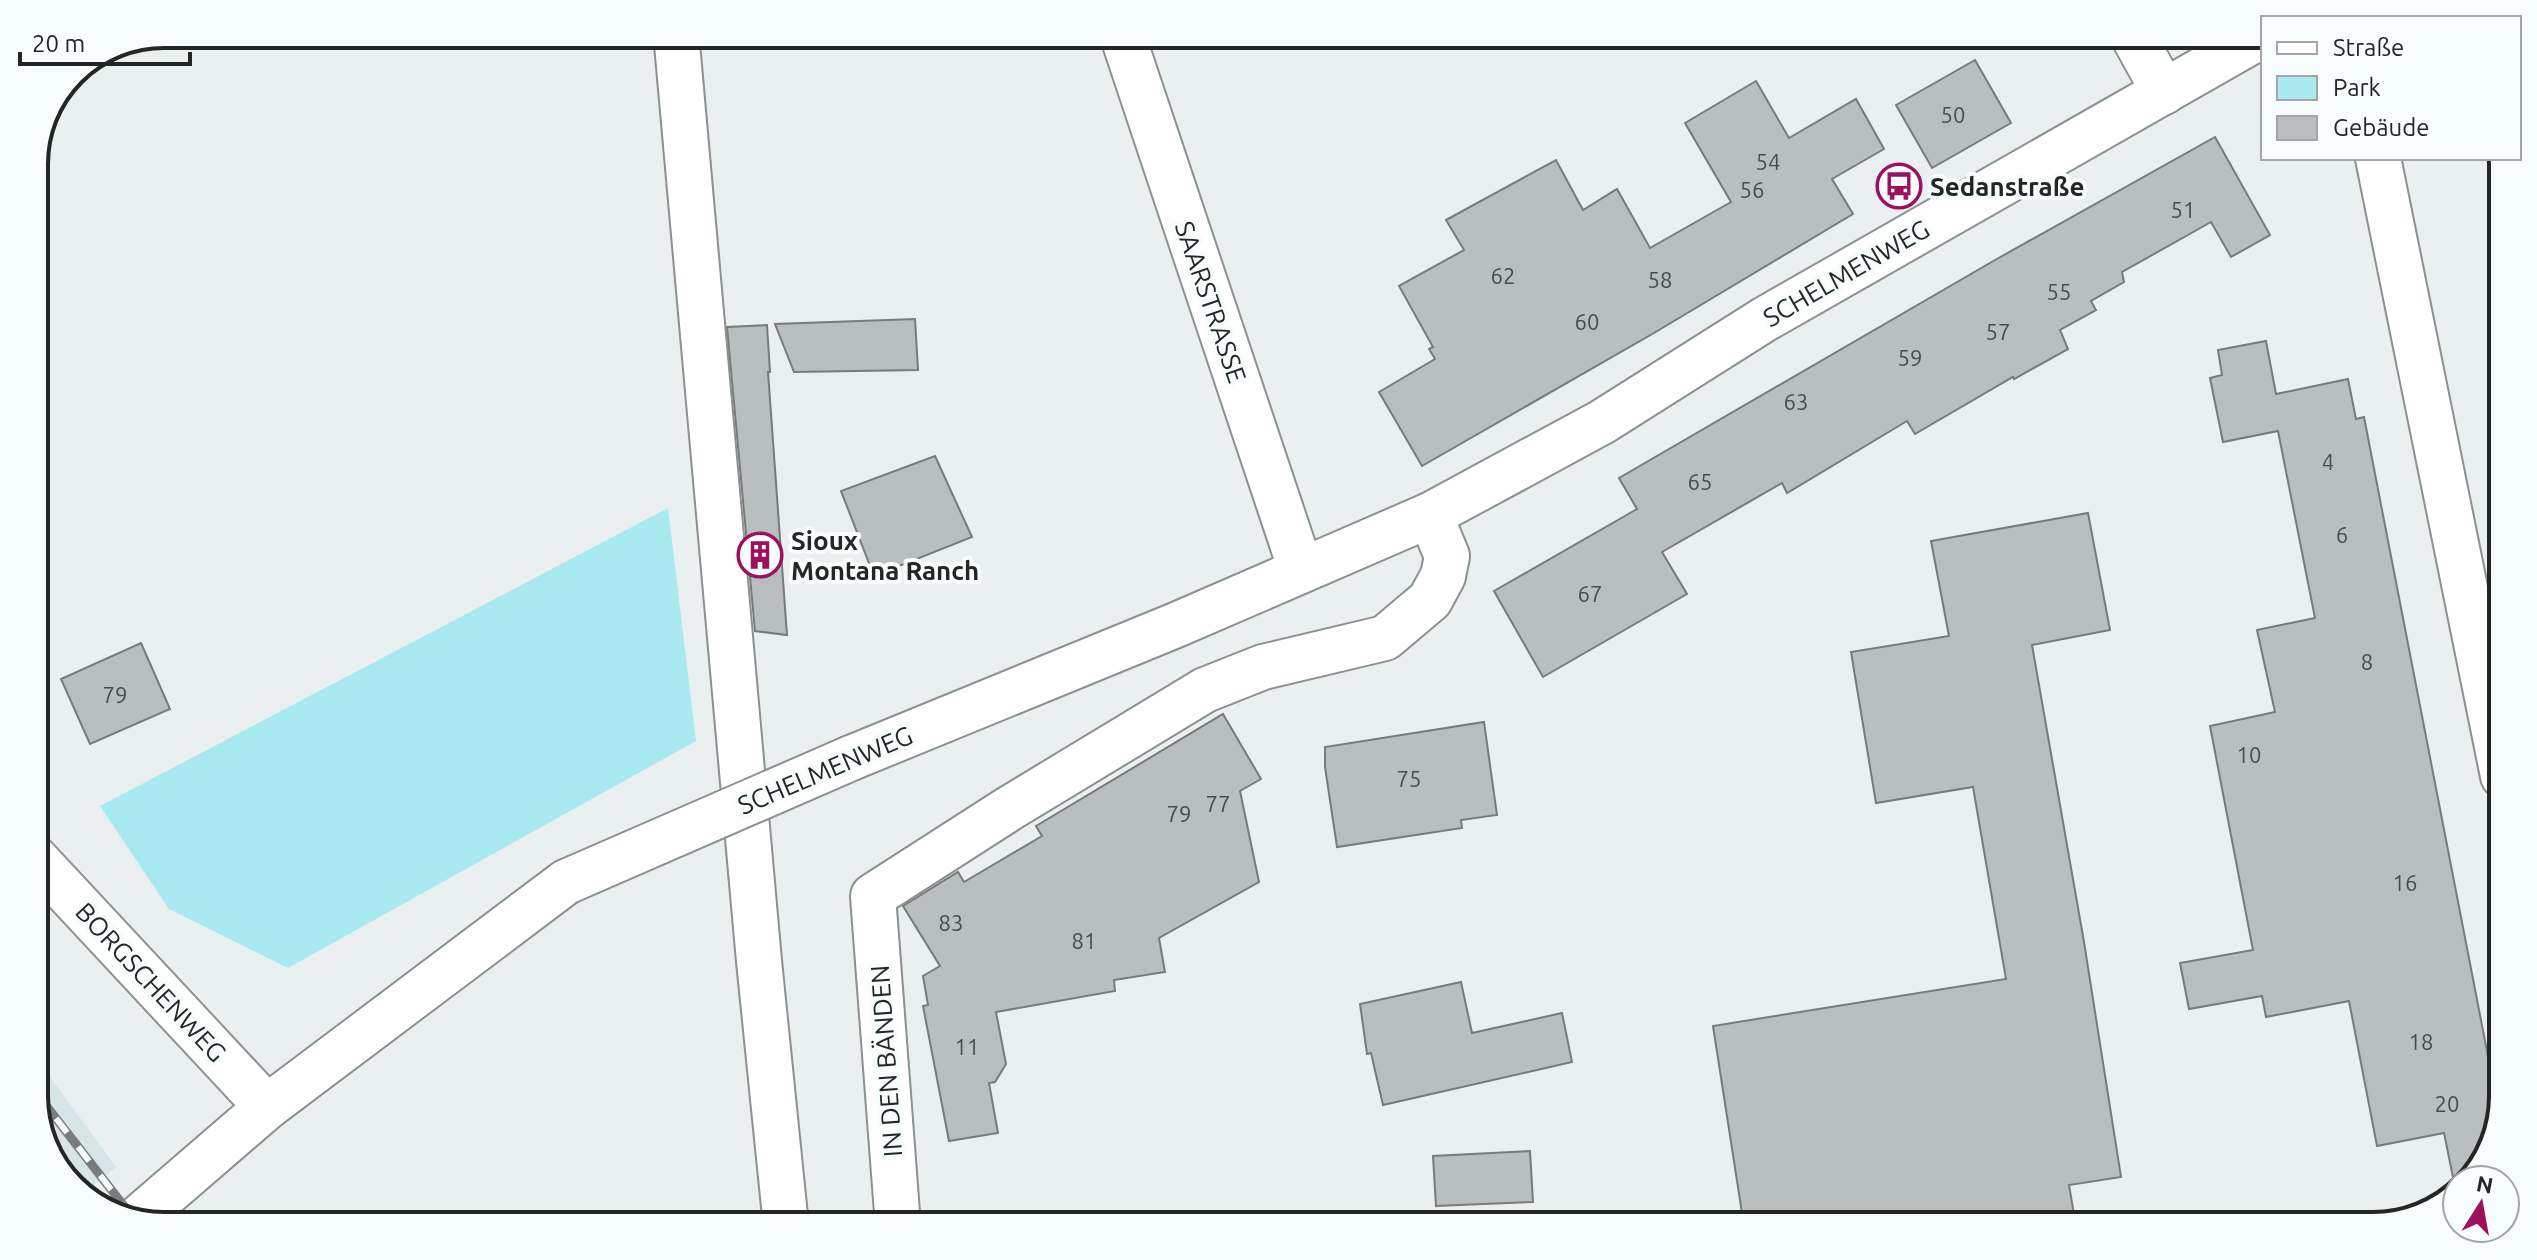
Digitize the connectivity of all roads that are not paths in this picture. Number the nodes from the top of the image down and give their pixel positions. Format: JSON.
{"nodes":[{"id":1,"x":677,"y":48,"type":"edge"},
{"id":2,"x":1127,"y":48,"type":"edge"},
{"id":3,"x":2140,"y":48,"type":"edge"},
{"id":4,"x":2240,"y":48,"type":"edge"},
{"id":5,"x":2164,"y":92,"type":"junction"},
{"id":6,"x":2378,"y":160,"type":"edge"},
{"id":7,"x":1430,"y":515,"type":"junction"},
{"id":8,"x":1301,"y":570,"type":"junction"},
{"id":9,"x":2489,"y":707,"type":"edge"},
{"id":10,"x":48,"y":872,"type":"edge"},
{"id":11,"x":267,"y":1107,"type":"junction"},
{"id":12,"x":147,"y":1210,"type":"edge"},
{"id":13,"x":785,"y":1212,"type":"edge"},
{"id":14,"x":897,"y":1212,"type":"edge"}],
"edges":[{"from":1,"to":13,"type":"street"},
{"from":2,"to":8,"type":"street","name":"SAARSTRASSE"},
{"from":3,"to":5,"type":"street"},
{"from":4,"to":5,"type":"street","name":"SCHELMENWEG"},
{"from":5,"to":7,"type":"street","name":"SCHELMENWEG"},
{"from":6,"to":9,"type":"street"},
{"from":7,"to":8,"type":"street","name":"SCHELMENWEG"},
{"from":7,"to":14,"type":"street","name":"IN DEN BÄNDEN"},
{"from":8,"to":11,"type":"street","name":"SCHELMENWEG","bridge":true},
{"from":10,"to":11,"type":"street","name":"BORGSCHENWEG"},
{"from":11,"to":12,"type":"street","name":"SCHELMENWEG"}]}
